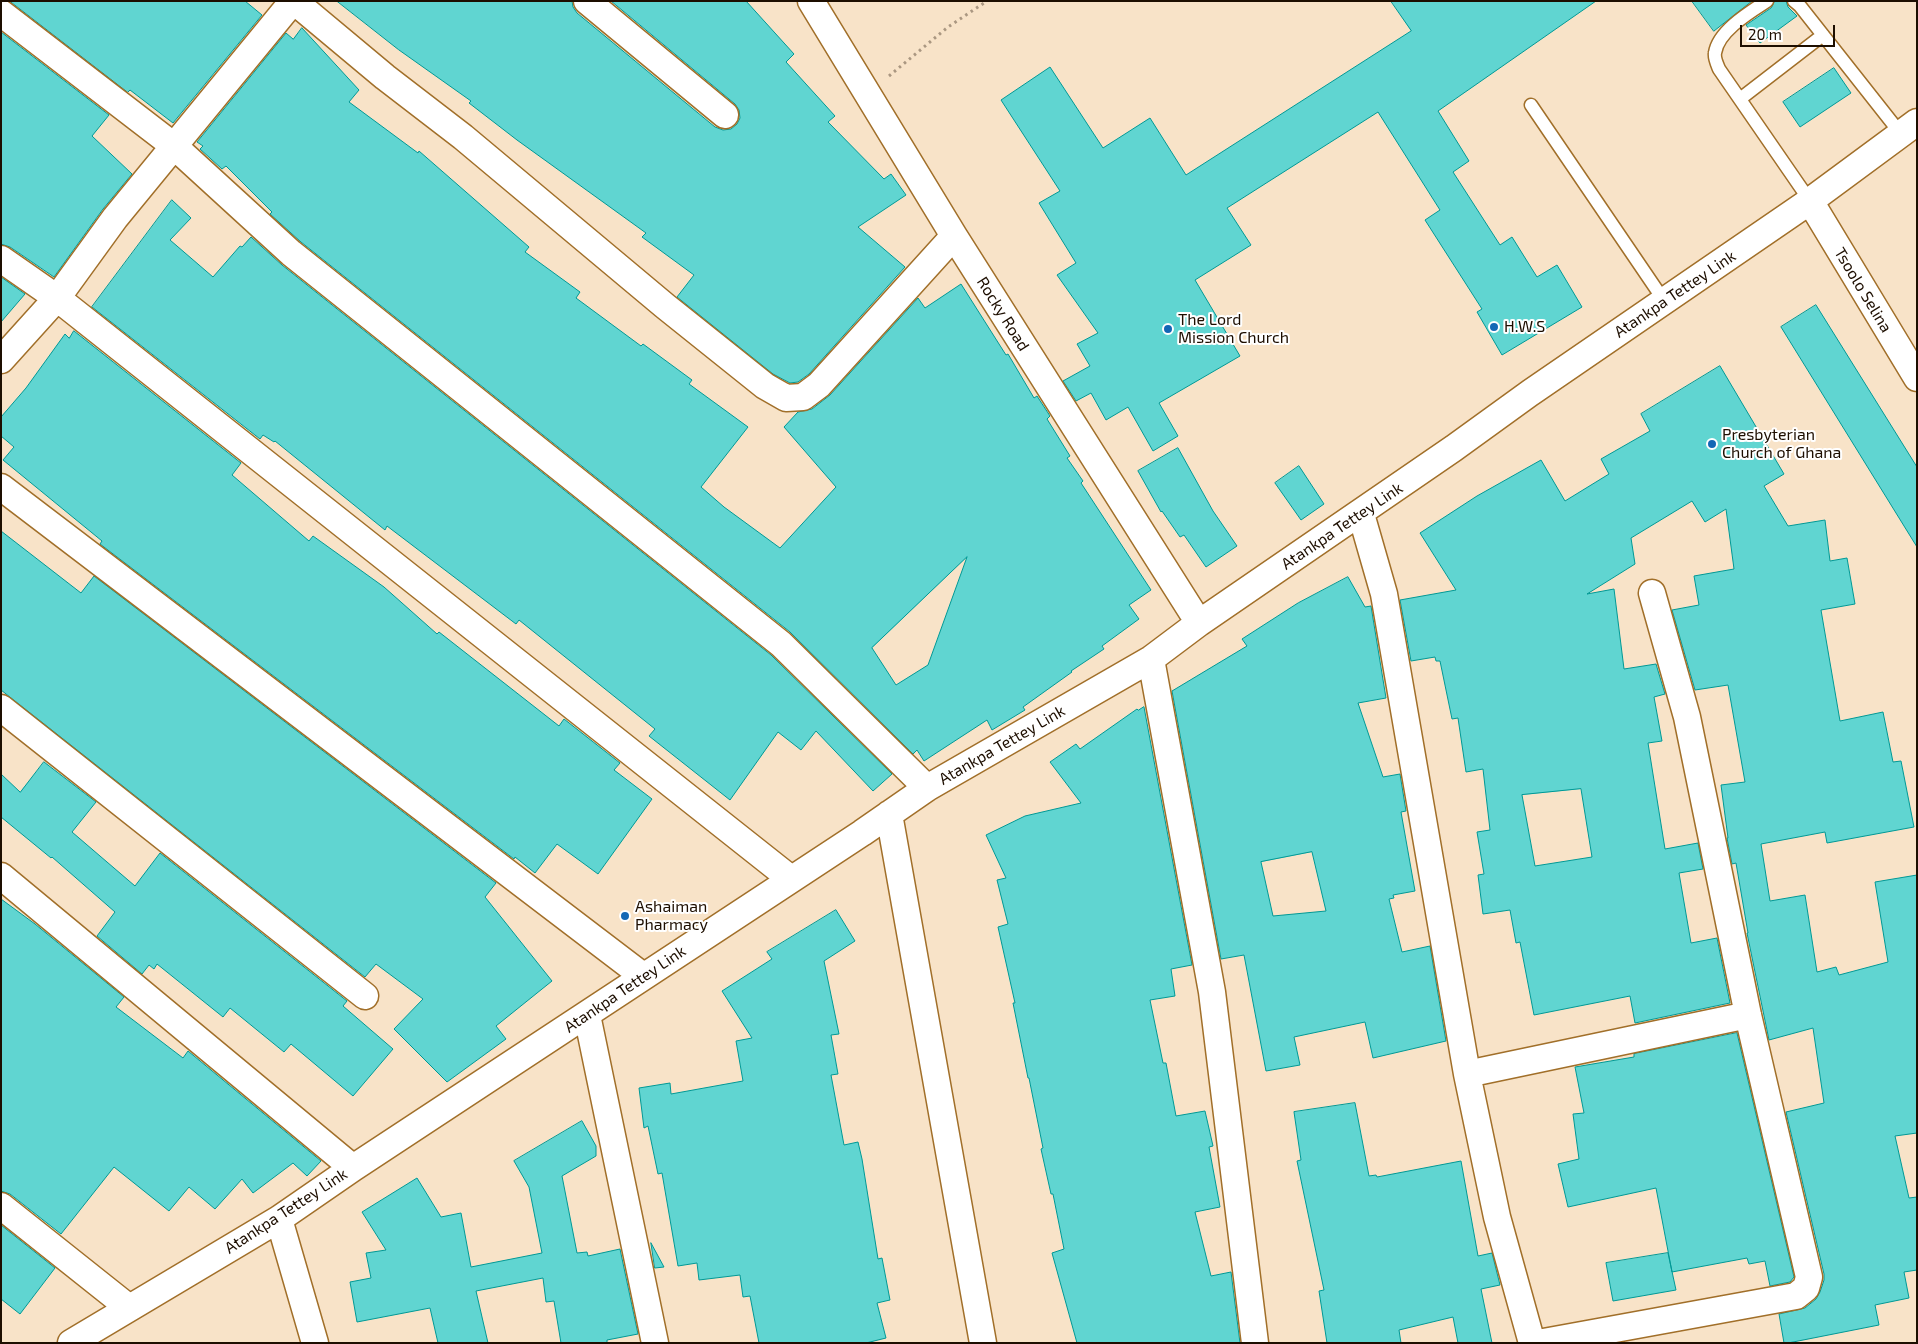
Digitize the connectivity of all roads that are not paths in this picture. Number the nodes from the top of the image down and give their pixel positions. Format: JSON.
{"nodes":[{"id":1,"x":293,"y":1,"type":"edge"},
{"id":2,"x":587,"y":1,"type":"edge"},
{"id":3,"x":812,"y":1,"type":"edge"},
{"id":4,"x":1767,"y":1,"type":"edge"},
{"id":5,"x":1794,"y":1,"type":"edge"},
{"id":6,"x":1,"y":12,"type":"edge"},
{"id":7,"x":1823,"y":35,"type":"junction"},
{"id":8,"x":1740,"y":99,"type":"junction"},
{"id":9,"x":1531,"y":105,"type":"dead end"},
{"id":10,"x":725,"y":115,"type":"dead end"},
{"id":11,"x":1909,"y":128,"type":"edge"},
{"id":12,"x":174,"y":146,"type":"junction"},
{"id":13,"x":1810,"y":201,"type":"junction"},
{"id":14,"x":954,"y":236,"type":"junction"},
{"id":15,"x":1,"y":259,"type":"edge"},
{"id":16,"x":57,"y":298,"type":"junction"},
{"id":17,"x":1665,"y":302,"type":"junction"},
{"id":18,"x":1,"y":360,"type":"edge"},
{"id":19,"x":1917,"y":378,"type":"edge"},
{"id":20,"x":1,"y":487,"type":"edge"},
{"id":21,"x":1361,"y":514,"type":"junction"},
{"id":22,"x":1652,"y":593,"type":"dead end"},
{"id":23,"x":1199,"y":623,"type":"junction"},
{"id":24,"x":1151,"y":658,"type":"junction"},
{"id":25,"x":1,"y":708,"type":"edge"},
{"id":26,"x":927,"y":788,"type":"junction"},
{"id":27,"x":889,"y":814,"type":"junction"},
{"id":28,"x":1,"y":876,"type":"edge"},
{"id":29,"x":791,"y":879,"type":"junction"},
{"id":30,"x":643,"y":976,"type":"junction"},
{"id":31,"x":365,"y":996,"type":"dead end"},
{"id":32,"x":587,"y":1015,"type":"junction"},
{"id":33,"x":1748,"y":1015,"type":"junction"},
{"id":34,"x":1467,"y":1074,"type":"junction"},
{"id":35,"x":353,"y":1168,"type":"junction"},
{"id":36,"x":1,"y":1206,"type":"edge"},
{"id":37,"x":279,"y":1219,"type":"junction"},
{"id":38,"x":128,"y":1307,"type":"junction"},
{"id":39,"x":71,"y":1343,"type":"edge"},
{"id":40,"x":315,"y":1343,"type":"edge"},
{"id":41,"x":655,"y":1343,"type":"edge"},
{"id":42,"x":983,"y":1343,"type":"edge"},
{"id":43,"x":1255,"y":1343,"type":"edge"},
{"id":44,"x":1532,"y":1343,"type":"edge"},
{"id":45,"x":1538,"y":1343,"type":"edge"}],
"edges":[{"from":1,"to":12,"type":"street"},
{"from":1,"to":14,"type":"street"},
{"from":2,"to":10,"type":"street"},
{"from":3,"to":14,"type":"street","name":"Rocky Road"},
{"from":4,"to":8,"type":"lane"},
{"from":5,"to":7,"type":"lane"},
{"from":6,"to":12,"type":"street"},
{"from":7,"to":8,"type":"lane"},
{"from":7,"to":11,"type":"lane"},
{"from":8,"to":13,"type":"lane"},
{"from":9,"to":17,"type":"lane"},
{"from":11,"to":13,"type":"street","name":"Atankpa Tettey Link"},
{"from":12,"to":16,"type":"street"},
{"from":12,"to":26,"type":"street"},
{"from":13,"to":17,"type":"street","name":"Atankpa Tettey Link"},
{"from":13,"to":19,"type":"street","name":"Tsoolo Selina"},
{"from":14,"to":23,"type":"street","name":"Rocky Road"},
{"from":15,"to":16,"type":"street"},
{"from":16,"to":18,"type":"street"},
{"from":16,"to":29,"type":"street"},
{"from":17,"to":21,"type":"street","name":"Atankpa Tettey Link"},
{"from":20,"to":30,"type":"street"},
{"from":21,"to":23,"type":"street","name":"Atankpa Tettey Link"},
{"from":21,"to":34,"type":"street"},
{"from":22,"to":33,"type":"street"},
{"from":23,"to":24,"type":"street","name":"Atankpa Tettey Link"},
{"from":24,"to":26,"type":"street","name":"Atankpa Tettey Link"},
{"from":24,"to":43,"type":"street"},
{"from":25,"to":31,"type":"street"},
{"from":26,"to":27,"type":"street","name":"Atankpa Tettey Link"},
{"from":27,"to":29,"type":"street","name":"Atankpa Tettey Link"},
{"from":27,"to":42,"type":"street"},
{"from":28,"to":35,"type":"street"},
{"from":29,"to":30,"type":"street","name":"Atankpa Tettey Link"},
{"from":30,"to":32,"type":"street","name":"Atankpa Tettey Link"},
{"from":32,"to":35,"type":"street","name":"Atankpa Tettey Link"},
{"from":32,"to":41,"type":"street"},
{"from":33,"to":34,"type":"street"},
{"from":33,"to":45,"type":"street"},
{"from":34,"to":44,"type":"street"},
{"from":35,"to":37,"type":"street","name":"Atankpa Tettey Link"},
{"from":36,"to":38,"type":"street"},
{"from":37,"to":38,"type":"street","name":"Atankpa Tettey Link"},
{"from":37,"to":40,"type":"street"},
{"from":38,"to":39,"type":"street","name":"Atankpa Tettey Link"}]}
